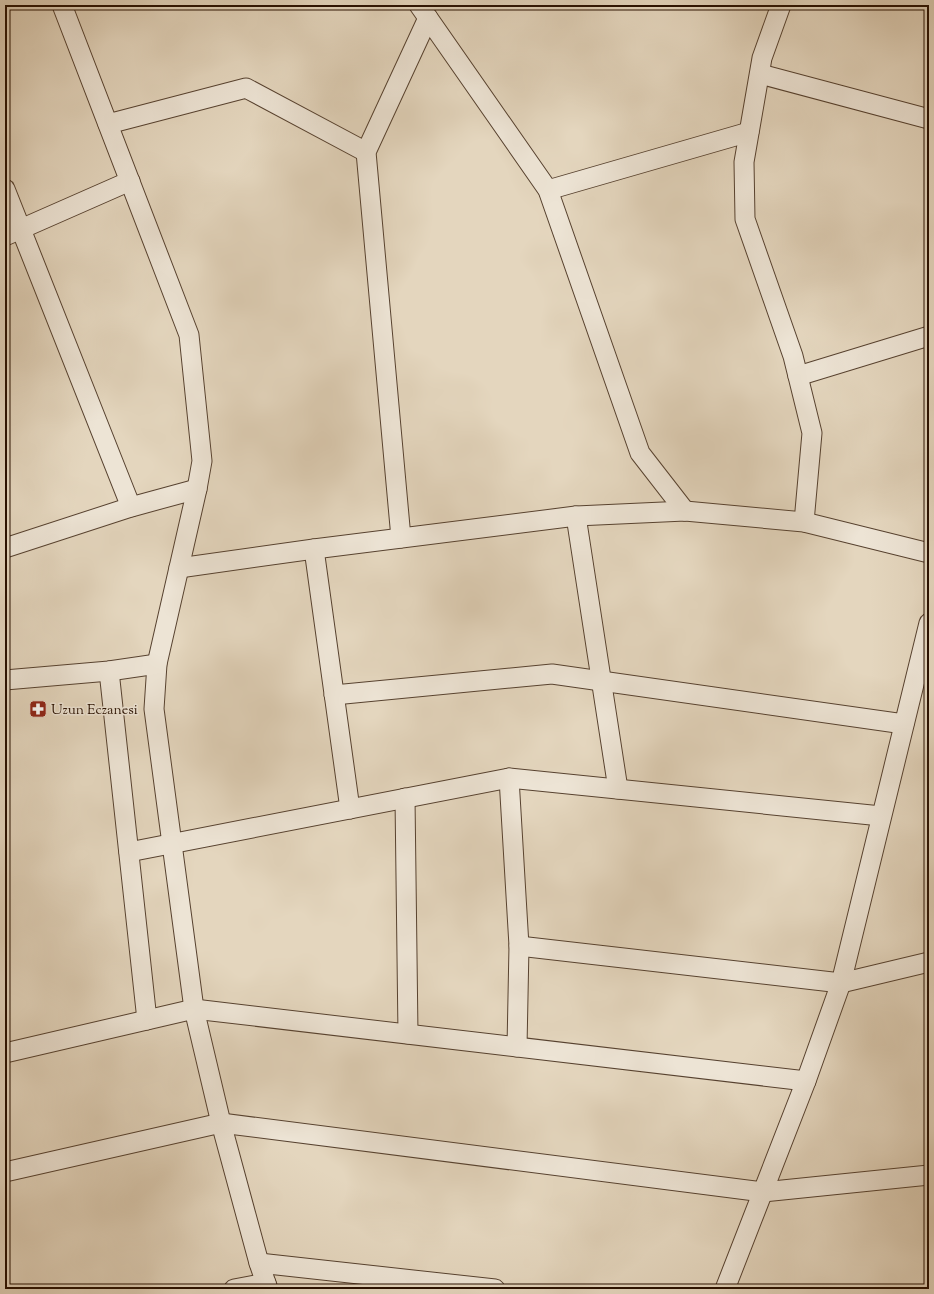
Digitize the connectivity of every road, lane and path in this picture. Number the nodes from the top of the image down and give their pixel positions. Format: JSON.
{"nodes":[{"id":1,"x":62,"y":5,"type":"edge"},
{"id":2,"x":781,"y":5,"type":"edge"},
{"id":3,"x":423,"y":12,"type":"edge"},
{"id":4,"x":760,"y":74,"type":"junction"},
{"id":5,"x":929,"y":119,"type":"edge"},
{"id":6,"x":108,"y":124,"type":"junction"},
{"id":7,"x":749,"y":132,"type":"junction"},
{"id":8,"x":366,"y":152,"type":"junction"},
{"id":9,"x":130,"y":180,"type":"junction"},
{"id":10,"x":5,"y":189,"type":"edge"},
{"id":11,"x":548,"y":190,"type":"junction"},
{"id":12,"x":13,"y":233,"type":"edge"},
{"id":13,"x":929,"y":336,"type":"edge"},
{"id":14,"x":798,"y":376,"type":"junction"},
{"id":15,"x":197,"y":489,"type":"junction"},
{"id":16,"x":131,"y":507,"type":"junction"},
{"id":17,"x":685,"y":511,"type":"junction"},
{"id":18,"x":576,"y":516,"type":"junction"},
{"id":19,"x":804,"y":522,"type":"junction"},
{"id":20,"x":401,"y":538,"type":"junction"},
{"id":21,"x":5,"y":546,"type":"edge"},
{"id":22,"x":314,"y":549,"type":"junction"},
{"id":23,"x":929,"y":553,"type":"edge"},
{"id":24,"x":179,"y":568,"type":"junction"},
{"id":25,"x":929,"y":623,"type":"edge"},
{"id":26,"x":157,"y":664,"type":"junction"},
{"id":27,"x":109,"y":671,"type":"junction"},
{"id":28,"x":5,"y":680,"type":"edge"},
{"id":29,"x":602,"y":681,"type":"junction"},
{"id":30,"x":334,"y":695,"type":"junction"},
{"id":31,"x":904,"y":724,"type":"junction"},
{"id":32,"x":509,"y":778,"type":"junction"},
{"id":33,"x":618,"y":789,"type":"junction"},
{"id":34,"x":405,"y":798,"type":"junction"},
{"id":35,"x":350,"y":809,"type":"junction"},
{"id":36,"x":881,"y":816,"type":"junction"},
{"id":37,"x":172,"y":844,"type":"junction"},
{"id":38,"x":128,"y":852,"type":"junction"},
{"id":39,"x":520,"y":946,"type":"junction"},
{"id":40,"x":929,"y":962,"type":"edge"},
{"id":41,"x":841,"y":983,"type":"junction"},
{"id":42,"x":194,"y":1009,"type":"junction"},
{"id":43,"x":147,"y":1020,"type":"junction"},
{"id":44,"x":408,"y":1034,"type":"junction"},
{"id":45,"x":517,"y":1047,"type":"junction"},
{"id":46,"x":5,"y":1053,"type":"edge"},
{"id":47,"x":806,"y":1082,"type":"junction"},
{"id":48,"x":221,"y":1123,"type":"junction"},
{"id":49,"x":5,"y":1172,"type":"edge"},
{"id":50,"x":929,"y":1175,"type":"edge"},
{"id":51,"x":763,"y":1192,"type":"junction"},
{"id":52,"x":259,"y":1264,"type":"junction"},
{"id":53,"x":413,"y":1285,"type":"edge"},
{"id":54,"x":267,"y":1286,"type":"edge"},
{"id":55,"x":234,"y":1289,"type":"edge"},
{"id":56,"x":495,"y":1289,"type":"edge"},
{"id":57,"x":725,"y":1289,"type":"edge"}],
"edges":[{"from":1,"to":6,"type":"street"},
{"from":2,"to":4,"type":"street"},
{"from":3,"to":8,"type":"street"},
{"from":3,"to":11,"type":"street"},
{"from":4,"to":5,"type":"street"},
{"from":4,"to":7,"type":"street"},
{"from":6,"to":8,"type":"street"},
{"from":6,"to":9,"type":"street"},
{"from":7,"to":11,"type":"street"},
{"from":7,"to":14,"type":"street"},
{"from":8,"to":20,"type":"street"},
{"from":9,"to":12,"type":"street"},
{"from":9,"to":15,"type":"street"},
{"from":10,"to":12,"type":"street"},
{"from":11,"to":17,"type":"street"},
{"from":12,"to":16,"type":"street"},
{"from":13,"to":14,"type":"street"},
{"from":14,"to":19,"type":"street"},
{"from":15,"to":16,"type":"street"},
{"from":15,"to":24,"type":"street"},
{"from":16,"to":21,"type":"street"},
{"from":17,"to":18,"type":"street"},
{"from":17,"to":19,"type":"street"},
{"from":18,"to":20,"type":"street"},
{"from":18,"to":29,"type":"street"},
{"from":19,"to":23,"type":"street"},
{"from":20,"to":22,"type":"street"},
{"from":22,"to":24,"type":"street"},
{"from":22,"to":30,"type":"street"},
{"from":24,"to":26,"type":"street"},
{"from":25,"to":31,"type":"street"},
{"from":26,"to":27,"type":"street"},
{"from":26,"to":37,"type":"street"},
{"from":27,"to":28,"type":"street"},
{"from":27,"to":38,"type":"street"},
{"from":29,"to":30,"type":"street"},
{"from":29,"to":31,"type":"street"},
{"from":29,"to":33,"type":"street"},
{"from":30,"to":35,"type":"street"},
{"from":31,"to":36,"type":"street"},
{"from":32,"to":33,"type":"street"},
{"from":32,"to":34,"type":"street"},
{"from":32,"to":39,"type":"street"},
{"from":33,"to":36,"type":"street"},
{"from":34,"to":35,"type":"street"},
{"from":34,"to":44,"type":"street"},
{"from":35,"to":37,"type":"street"},
{"from":36,"to":41,"type":"street"},
{"from":37,"to":38,"type":"street"},
{"from":37,"to":42,"type":"street"},
{"from":38,"to":43,"type":"street"},
{"from":39,"to":41,"type":"street"},
{"from":39,"to":45,"type":"street"},
{"from":40,"to":41,"type":"street"},
{"from":41,"to":47,"type":"street"},
{"from":42,"to":43,"type":"street"},
{"from":42,"to":44,"type":"street"},
{"from":42,"to":48,"type":"street"},
{"from":43,"to":46,"type":"street"},
{"from":44,"to":45,"type":"street"},
{"from":45,"to":47,"type":"street"},
{"from":47,"to":51,"type":"street"},
{"from":48,"to":49,"type":"street"},
{"from":48,"to":51,"type":"street"},
{"from":48,"to":52,"type":"street"},
{"from":50,"to":51,"type":"street"},
{"from":51,"to":57,"type":"street"},
{"from":52,"to":53,"type":"street"},
{"from":52,"to":54,"type":"street"},
{"from":53,"to":56,"type":"street"},
{"from":54,"to":55,"type":"street"}]}
